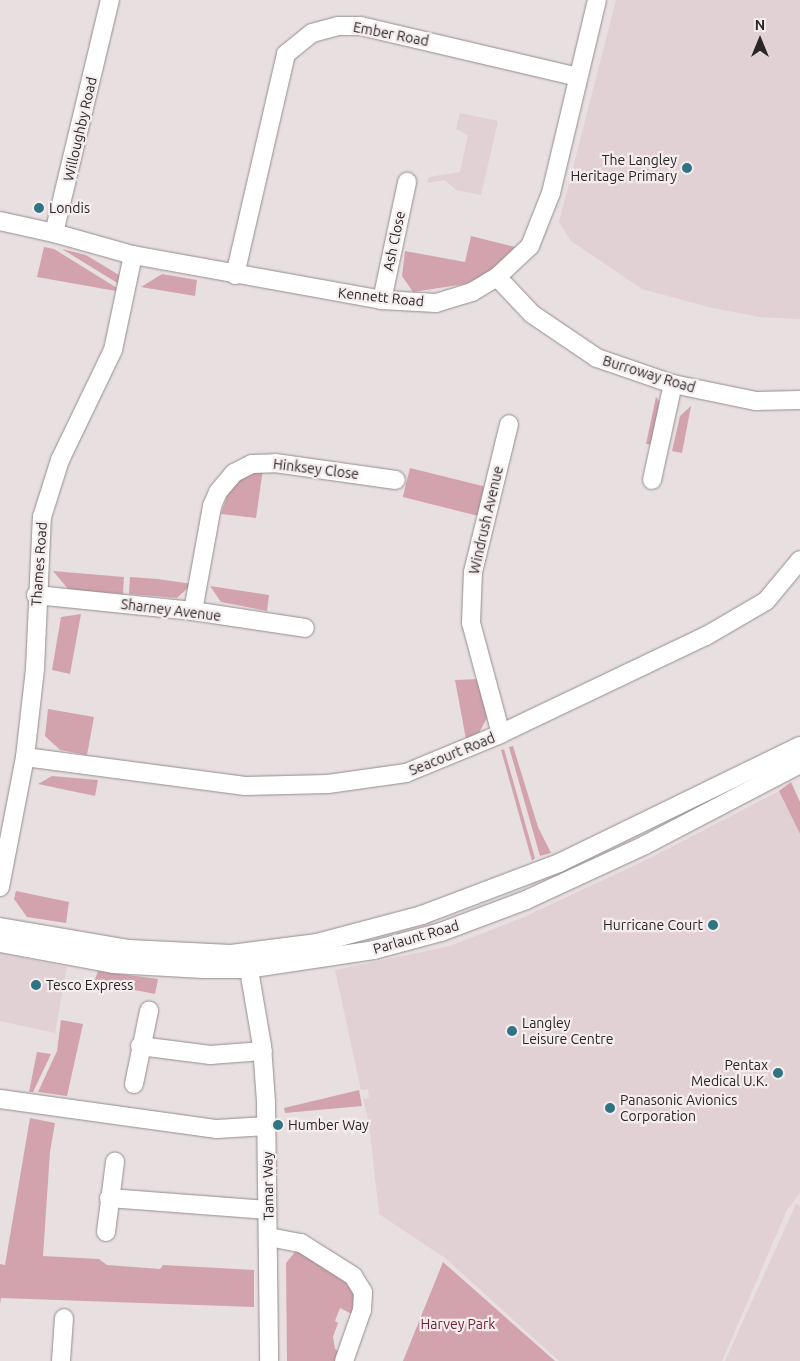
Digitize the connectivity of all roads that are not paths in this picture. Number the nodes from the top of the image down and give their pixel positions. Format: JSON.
{"nodes":[{"id":1,"x":110,"y":0,"type":"edge"},
{"id":2,"x":597,"y":0,"type":"edge"},
{"id":3,"x":578,"y":77,"type":"junction"},
{"id":4,"x":407,"y":182,"type":"dead end"},
{"id":5,"x":0,"y":221,"type":"edge"},
{"id":6,"x":54,"y":233,"type":"junction"},
{"id":7,"x":133,"y":255,"type":"junction"},
{"id":8,"x":235,"y":275,"type":"junction"},
{"id":9,"x":497,"y":277,"type":"junction"},
{"id":10,"x":382,"y":300,"type":"junction"},
{"id":11,"x":673,"y":384,"type":"junction"},
{"id":12,"x":800,"y":400,"type":"edge"},
{"id":13,"x":509,"y":424,"type":"dead end"},
{"id":14,"x":396,"y":480,"type":"dead end"},
{"id":15,"x":652,"y":480,"type":"dead end"},
{"id":16,"x":800,"y":560,"type":"edge"},
{"id":17,"x":36,"y":596,"type":"junction"},
{"id":18,"x":193,"y":611,"type":"junction"},
{"id":19,"x":305,"y":628,"type":"dead end"},
{"id":20,"x":501,"y":734,"type":"junction"},
{"id":21,"x":800,"y":746,"type":"edge"},
{"id":22,"x":26,"y":757,"type":"junction"},
{"id":23,"x":800,"y":764,"type":"edge"},
{"id":24,"x":0,"y":887,"type":"edge"},
{"id":25,"x":0,"y":926,"type":"edge"},
{"id":26,"x":0,"y":943,"type":"edge"},
{"id":27,"x":247,"y":961,"type":"junction"},
{"id":28,"x":149,"y":1011,"type":"dead end"},
{"id":29,"x":140,"y":1046,"type":"junction"},
{"id":30,"x":262,"y":1051,"type":"junction"},
{"id":31,"x":134,"y":1084,"type":"dead end"},
{"id":32,"x":0,"y":1099,"type":"edge"},
{"id":33,"x":267,"y":1126,"type":"junction"},
{"id":34,"x":115,"y":1162,"type":"dead end"},
{"id":35,"x":109,"y":1198,"type":"junction"},
{"id":36,"x":268,"y":1210,"type":"junction"},
{"id":37,"x":106,"y":1232,"type":"dead end"},
{"id":38,"x":269,"y":1237,"type":"junction"},
{"id":39,"x":64,"y":1318,"type":"dead end"},
{"id":40,"x":61,"y":1361,"type":"edge"},
{"id":41,"x":268,"y":1361,"type":"edge"},
{"id":42,"x":344,"y":1361,"type":"edge"}],
"edges":[{"from":1,"to":6,"type":"street","name":"Willoughby Road"},
{"from":2,"to":3,"type":"street","name":"Kennett Road"},
{"from":3,"to":8,"type":"street","name":"Ember Road"},
{"from":3,"to":9,"type":"street","name":"Kennett Road"},
{"from":4,"to":10,"type":"street","name":"Ash Close"},
{"from":5,"to":6,"type":"street"},
{"from":6,"to":7,"type":"street","name":"Kennett Road"},
{"from":7,"to":8,"type":"street","name":"Kennett Road"},
{"from":7,"to":17,"type":"street","name":"Thames Road"},
{"from":8,"to":10,"type":"street","name":"Kennett Road"},
{"from":9,"to":10,"type":"street","name":"Kennett Road"},
{"from":9,"to":11,"type":"street","name":"Burroway Road"},
{"from":11,"to":12,"type":"street","name":"Burroway Road"},
{"from":11,"to":15,"type":"street"},
{"from":13,"to":20,"type":"street","name":"Windrush Avenue"},
{"from":14,"to":18,"type":"street","name":"Hinksey Close"},
{"from":16,"to":20,"type":"street","name":"Seacourt Road"},
{"from":17,"to":18,"type":"street","name":"Sharney Avenue"},
{"from":17,"to":22,"type":"street","name":"Thames Road"},
{"from":18,"to":19,"type":"street","name":"Sharney Avenue"},
{"from":20,"to":22,"type":"street","name":"Seacourt Road"},
{"from":21,"to":27,"type":"street","name":"Parlaunt Road"},
{"from":22,"to":24,"type":"street","name":"Thames Road"},
{"from":23,"to":27,"type":"street","name":"Parlaunt Road"},
{"from":25,"to":27,"type":"street","name":"Parlaunt Road"},
{"from":26,"to":27,"type":"street","name":"Parlaunt Road"},
{"from":27,"to":30,"type":"street","name":"Tamar Way"},
{"from":28,"to":29,"type":"street"},
{"from":29,"to":30,"type":"street"},
{"from":29,"to":31,"type":"street"},
{"from":30,"to":33,"type":"street","name":"Tamar Way"},
{"from":32,"to":33,"type":"street"},
{"from":33,"to":36,"type":"street","name":"Tamar Way"},
{"from":34,"to":35,"type":"street"},
{"from":35,"to":36,"type":"street"},
{"from":35,"to":37,"type":"street"},
{"from":36,"to":38,"type":"street","name":"Tamar Way"},
{"from":38,"to":41,"type":"street","name":"Tamar Way"},
{"from":38,"to":42,"type":"street"},
{"from":39,"to":40,"type":"street"}]}
